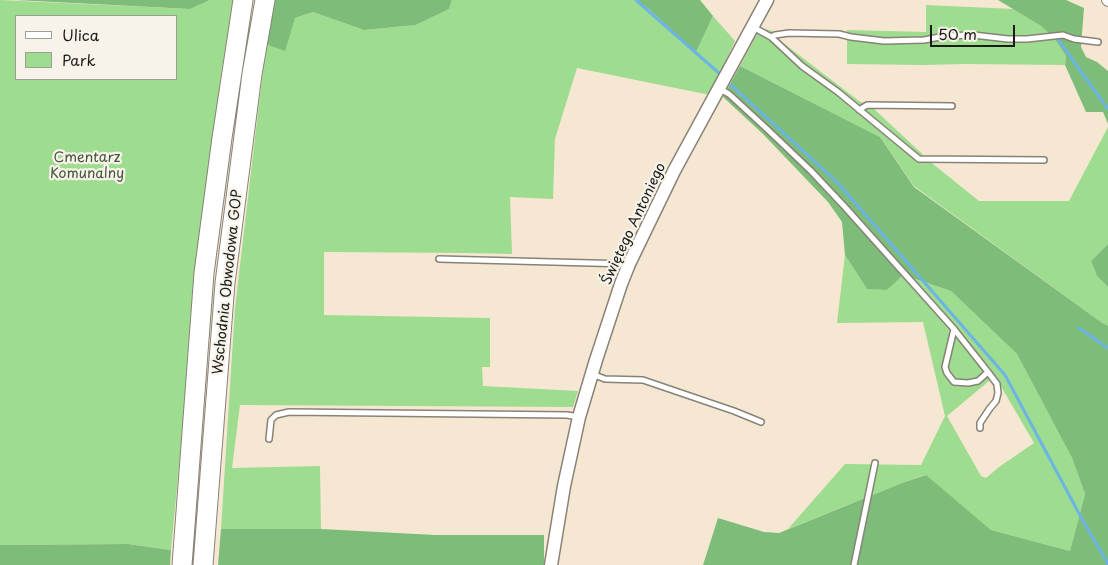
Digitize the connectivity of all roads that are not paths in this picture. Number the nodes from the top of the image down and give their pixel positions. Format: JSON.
{"nodes":[{"id":1,"x":242,"y":0,"type":"edge"},
{"id":2,"x":265,"y":0,"type":"edge"},
{"id":3,"x":767,"y":0,"type":"edge"},
{"id":4,"x":753,"y":26,"type":"junction"},
{"id":5,"x":771,"y":37,"type":"junction"},
{"id":6,"x":1098,"y":42,"type":"dead end"},
{"id":7,"x":719,"y":88,"type":"junction"},
{"id":8,"x":952,"y":106,"type":"dead end"},
{"id":9,"x":859,"y":110,"type":"junction"},
{"id":10,"x":1044,"y":160,"type":"dead end"},
{"id":11,"x":439,"y":259,"type":"dead end"},
{"id":12,"x":629,"y":264,"type":"junction"},
{"id":13,"x":954,"y":329,"type":"junction"},
{"id":14,"x":988,"y":372,"type":"junction"},
{"id":15,"x":592,"y":374,"type":"junction"},
{"id":16,"x":579,"y":417,"type":"junction"},
{"id":17,"x":761,"y":422,"type":"dead end"},
{"id":18,"x":980,"y":428,"type":"dead end"},
{"id":19,"x":269,"y":439,"type":"dead end"},
{"id":20,"x":875,"y":463,"type":"dead end"},
{"id":21,"x":182,"y":565,"type":"edge"},
{"id":22,"x":203,"y":565,"type":"edge"},
{"id":23,"x":551,"y":565,"type":"edge"},
{"id":24,"x":854,"y":565,"type":"edge"}],
"edges":[{"from":1,"to":21,"type":"highway","name":"Wschodnia Obwodowa GOP"},
{"from":2,"to":22,"type":"highway","name":"Wschodnia Obwodowa GOP"},
{"from":3,"to":4,"type":"street","name":"Świętego Antoniego"},
{"from":4,"to":5,"type":"lane"},
{"from":4,"to":7,"type":"street","name":"Świętego Antoniego"},
{"from":5,"to":6,"type":"lane"},
{"from":5,"to":9,"type":"lane"},
{"from":7,"to":12,"type":"street","name":"Świętego Antoniego"},
{"from":7,"to":13,"type":"lane"},
{"from":8,"to":9,"type":"lane"},
{"from":9,"to":10,"type":"lane"},
{"from":11,"to":12,"type":"lane"},
{"from":12,"to":15,"type":"street","name":"Świętego Antoniego"},
{"from":13,"to":14,"type":"lane"},
{"from":13,"to":14,"type":"lane"},
{"from":14,"to":18,"type":"lane"},
{"from":15,"to":16,"type":"street","name":"Świętego Antoniego"},
{"from":15,"to":17,"type":"lane"},
{"from":16,"to":19,"type":"lane"},
{"from":16,"to":23,"type":"street","name":"Świętego Antoniego"},
{"from":20,"to":24,"type":"lane"}]}
